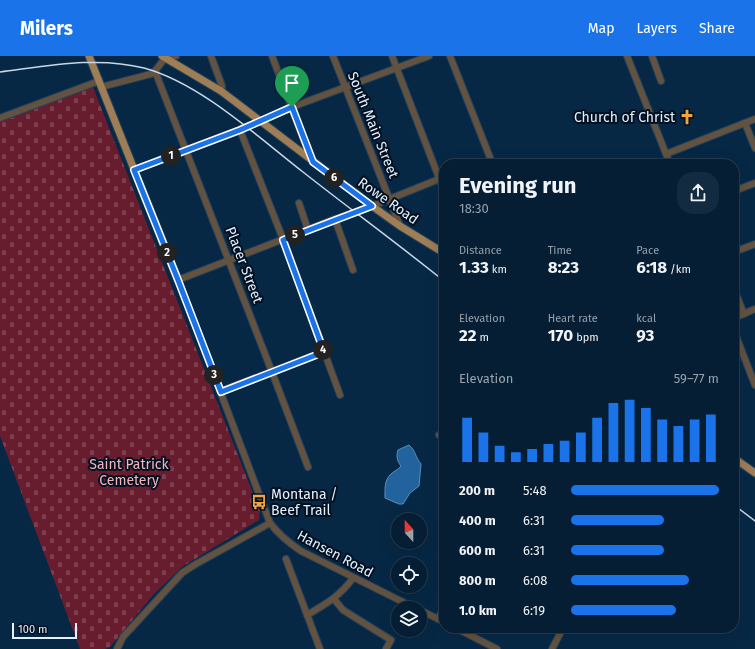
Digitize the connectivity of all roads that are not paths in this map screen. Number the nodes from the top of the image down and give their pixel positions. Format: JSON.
{"nodes":[{"id":1,"x":89,"y":56,"type":"edge"},
{"id":2,"x":176,"y":56,"type":"edge"},
{"id":3,"x":211,"y":56,"type":"edge"},
{"id":4,"x":272,"y":56,"type":"edge"},
{"id":5,"x":333,"y":56,"type":"edge"},
{"id":6,"x":392,"y":56,"type":"edge"},
{"id":7,"x":429,"y":56,"type":"edge"},
{"id":8,"x":450,"y":56,"type":"edge"},
{"id":9,"x":627,"y":56,"type":"edge"},
{"id":10,"x":652,"y":56,"type":"edge"},
{"id":11,"x":165,"y":58,"type":"edge"},
{"id":12,"x":396,"y":68,"type":"junction"},
{"id":13,"x":155,"y":71,"type":"junction"},
{"id":14,"x":661,"y":81,"type":"dead end"},
{"id":15,"x":100,"y":84,"type":"junction"},
{"id":16,"x":345,"y":87,"type":"junction"},
{"id":17,"x":221,"y":91,"type":"junction"},
{"id":18,"x":292,"y":107,"type":"junction"},
{"id":19,"x":0,"y":118,"type":"edge"},
{"id":20,"x":755,"y":119,"type":"edge"},
{"id":21,"x":260,"y":121,"type":"junction"},
{"id":22,"x":745,"y":123,"type":"junction"},
{"id":23,"x":240,"y":130,"type":"junction"},
{"id":24,"x":755,"y":148,"type":"edge"},
{"id":25,"x":186,"y":150,"type":"junction"},
{"id":26,"x":666,"y":154,"type":"junction"},
{"id":27,"x":491,"y":159,"type":"edge"},
{"id":28,"x":668,"y":159,"type":"edge"},
{"id":29,"x":313,"y":162,"type":"junction"},
{"id":30,"x":134,"y":170,"type":"junction"},
{"id":31,"x":439,"y":171,"type":"edge"},
{"id":32,"x":439,"y":179,"type":"edge"},
{"id":33,"x":755,"y":183,"type":"edge"},
{"id":34,"x":739,"y":189,"type":"edge"},
{"id":35,"x":390,"y":199,"type":"junction"},
{"id":36,"x":299,"y":203,"type":"dead end"},
{"id":37,"x":372,"y":206,"type":"junction"},
{"id":38,"x":335,"y":220,"type":"junction"},
{"id":39,"x":400,"y":226,"type":"junction"},
{"id":40,"x":308,"y":230,"type":"junction"},
{"id":41,"x":283,"y":240,"type":"junction"},
{"id":42,"x":755,"y":244,"type":"edge"},
{"id":43,"x":739,"y":250,"type":"edge"},
{"id":44,"x":439,"y":251,"type":"edge"},
{"id":45,"x":229,"y":260,"type":"junction"},
{"id":46,"x":353,"y":270,"type":"dead end"},
{"id":47,"x":178,"y":280,"type":"junction"},
{"id":48,"x":739,"y":302,"type":"edge"},
{"id":49,"x":755,"y":309,"type":"edge"},
{"id":50,"x":744,"y":314,"type":"junction"},
{"id":51,"x":739,"y":316,"type":"edge"},
{"id":52,"x":739,"y":342,"type":"edge"},
{"id":53,"x":324,"y":352,"type":"junction"},
{"id":54,"x":753,"y":371,"type":"edge"},
{"id":55,"x":272,"y":372,"type":"junction"},
{"id":56,"x":755,"y":385,"type":"edge"},
{"id":57,"x":221,"y":392,"type":"junction"},
{"id":58,"x":340,"y":395,"type":"dead end"},
{"id":59,"x":739,"y":462,"type":"edge"},
{"id":60,"x":308,"y":467,"type":"dead end"},
{"id":61,"x":755,"y":473,"type":"edge"},
{"id":62,"x":270,"y":523,"type":"junction"},
{"id":63,"x":286,"y":559,"type":"dead end"},
{"id":64,"x":354,"y":578,"type":"junction"},
{"id":65,"x":334,"y":599,"type":"junction"},
{"id":66,"x":401,"y":601,"type":"edge"},
{"id":67,"x":427,"y":614,"type":"edge"},
{"id":68,"x":307,"y":615,"type":"junction"},
{"id":69,"x":439,"y":620,"type":"edge"},
{"id":70,"x":466,"y":633,"type":"edge"},
{"id":71,"x":560,"y":633,"type":"edge"},
{"id":72,"x":117,"y":649,"type":"edge"},
{"id":73,"x":320,"y":649,"type":"edge"},
{"id":74,"x":386,"y":649,"type":"edge"},
{"id":75,"x":496,"y":649,"type":"edge"},
{"id":76,"x":552,"y":649,"type":"edge"}],
"edges":[{"from":1,"to":15,"type":"main road"},
{"from":2,"to":11,"type":"street"},
{"from":3,"to":17,"type":"street"},
{"from":4,"to":18,"type":"street"},
{"from":5,"to":16,"type":"street","name":"South Main Street"},
{"from":6,"to":12,"type":"street"},
{"from":7,"to":12,"type":"street"},
{"from":8,"to":27,"type":"street"},
{"from":9,"to":26,"type":"street"},
{"from":10,"to":14,"type":"street"},
{"from":11,"to":13,"type":"street"},
{"from":11,"to":17,"type":"main road","name":"Rowe Road"},
{"from":12,"to":16,"type":"street"},
{"from":12,"to":31,"type":"street"},
{"from":13,"to":15,"type":"street"},
{"from":13,"to":25,"type":"street","name":"Placer Street"},
{"from":15,"to":19,"type":"street"},
{"from":15,"to":30,"type":"main road"},
{"from":16,"to":18,"type":"street"},
{"from":16,"to":35,"type":"street","name":"South Main Street"},
{"from":17,"to":21,"type":"main road","name":"Rowe Road"},
{"from":18,"to":21,"type":"street"},
{"from":18,"to":29,"type":"street"},
{"from":20,"to":22,"type":"street"},
{"from":21,"to":23,"type":"street"},
{"from":21,"to":29,"type":"main road","name":"Rowe Road"},
{"from":22,"to":24,"type":"street"},
{"from":22,"to":26,"type":"street"},
{"from":23,"to":25,"type":"street"},
{"from":23,"to":41,"type":"street"},
{"from":25,"to":30,"type":"street"},
{"from":25,"to":45,"type":"street","name":"Placer Street"},
{"from":26,"to":28,"type":"street"},
{"from":29,"to":37,"type":"main road","name":"Rowe Road"},
{"from":30,"to":47,"type":"main road"},
{"from":32,"to":35,"type":"street"},
{"from":33,"to":34,"type":"street"},
{"from":35,"to":37,"type":"street"},
{"from":35,"to":39,"type":"street","name":"South Main Street"},
{"from":36,"to":40,"type":"street"},
{"from":37,"to":38,"type":"street"},
{"from":37,"to":39,"type":"main road","name":"Rowe Road"},
{"from":38,"to":40,"type":"street"},
{"from":38,"to":46,"type":"street"},
{"from":39,"to":44,"type":"main road","name":"Rowe Road"},
{"from":40,"to":41,"type":"street"},
{"from":41,"to":45,"type":"street"},
{"from":41,"to":53,"type":"street"},
{"from":42,"to":43,"type":"street"},
{"from":45,"to":47,"type":"street"},
{"from":45,"to":55,"type":"street","name":"Placer Street"},
{"from":47,"to":57,"type":"street"},
{"from":48,"to":50,"type":"street"},
{"from":49,"to":50,"type":"street"},
{"from":50,"to":51,"type":"street"},
{"from":52,"to":54,"type":"street"},
{"from":53,"to":55,"type":"street"},
{"from":53,"to":58,"type":"street"},
{"from":54,"to":56,"type":"street"},
{"from":55,"to":57,"type":"street"},
{"from":55,"to":60,"type":"street","name":"Placer Street"},
{"from":57,"to":62,"type":"street"},
{"from":59,"to":61,"type":"main road"},
{"from":62,"to":64,"type":"street","name":"Hansen Road"},
{"from":62,"to":72,"type":"street"},
{"from":63,"to":68,"type":"street"},
{"from":64,"to":65,"type":"street"},
{"from":64,"to":66,"type":"street","name":"Hansen Road"},
{"from":65,"to":68,"type":"street"},
{"from":65,"to":74,"type":"street"},
{"from":67,"to":69,"type":"street"},
{"from":68,"to":73,"type":"street"},
{"from":70,"to":75,"type":"street"},
{"from":71,"to":76,"type":"street"}]}
